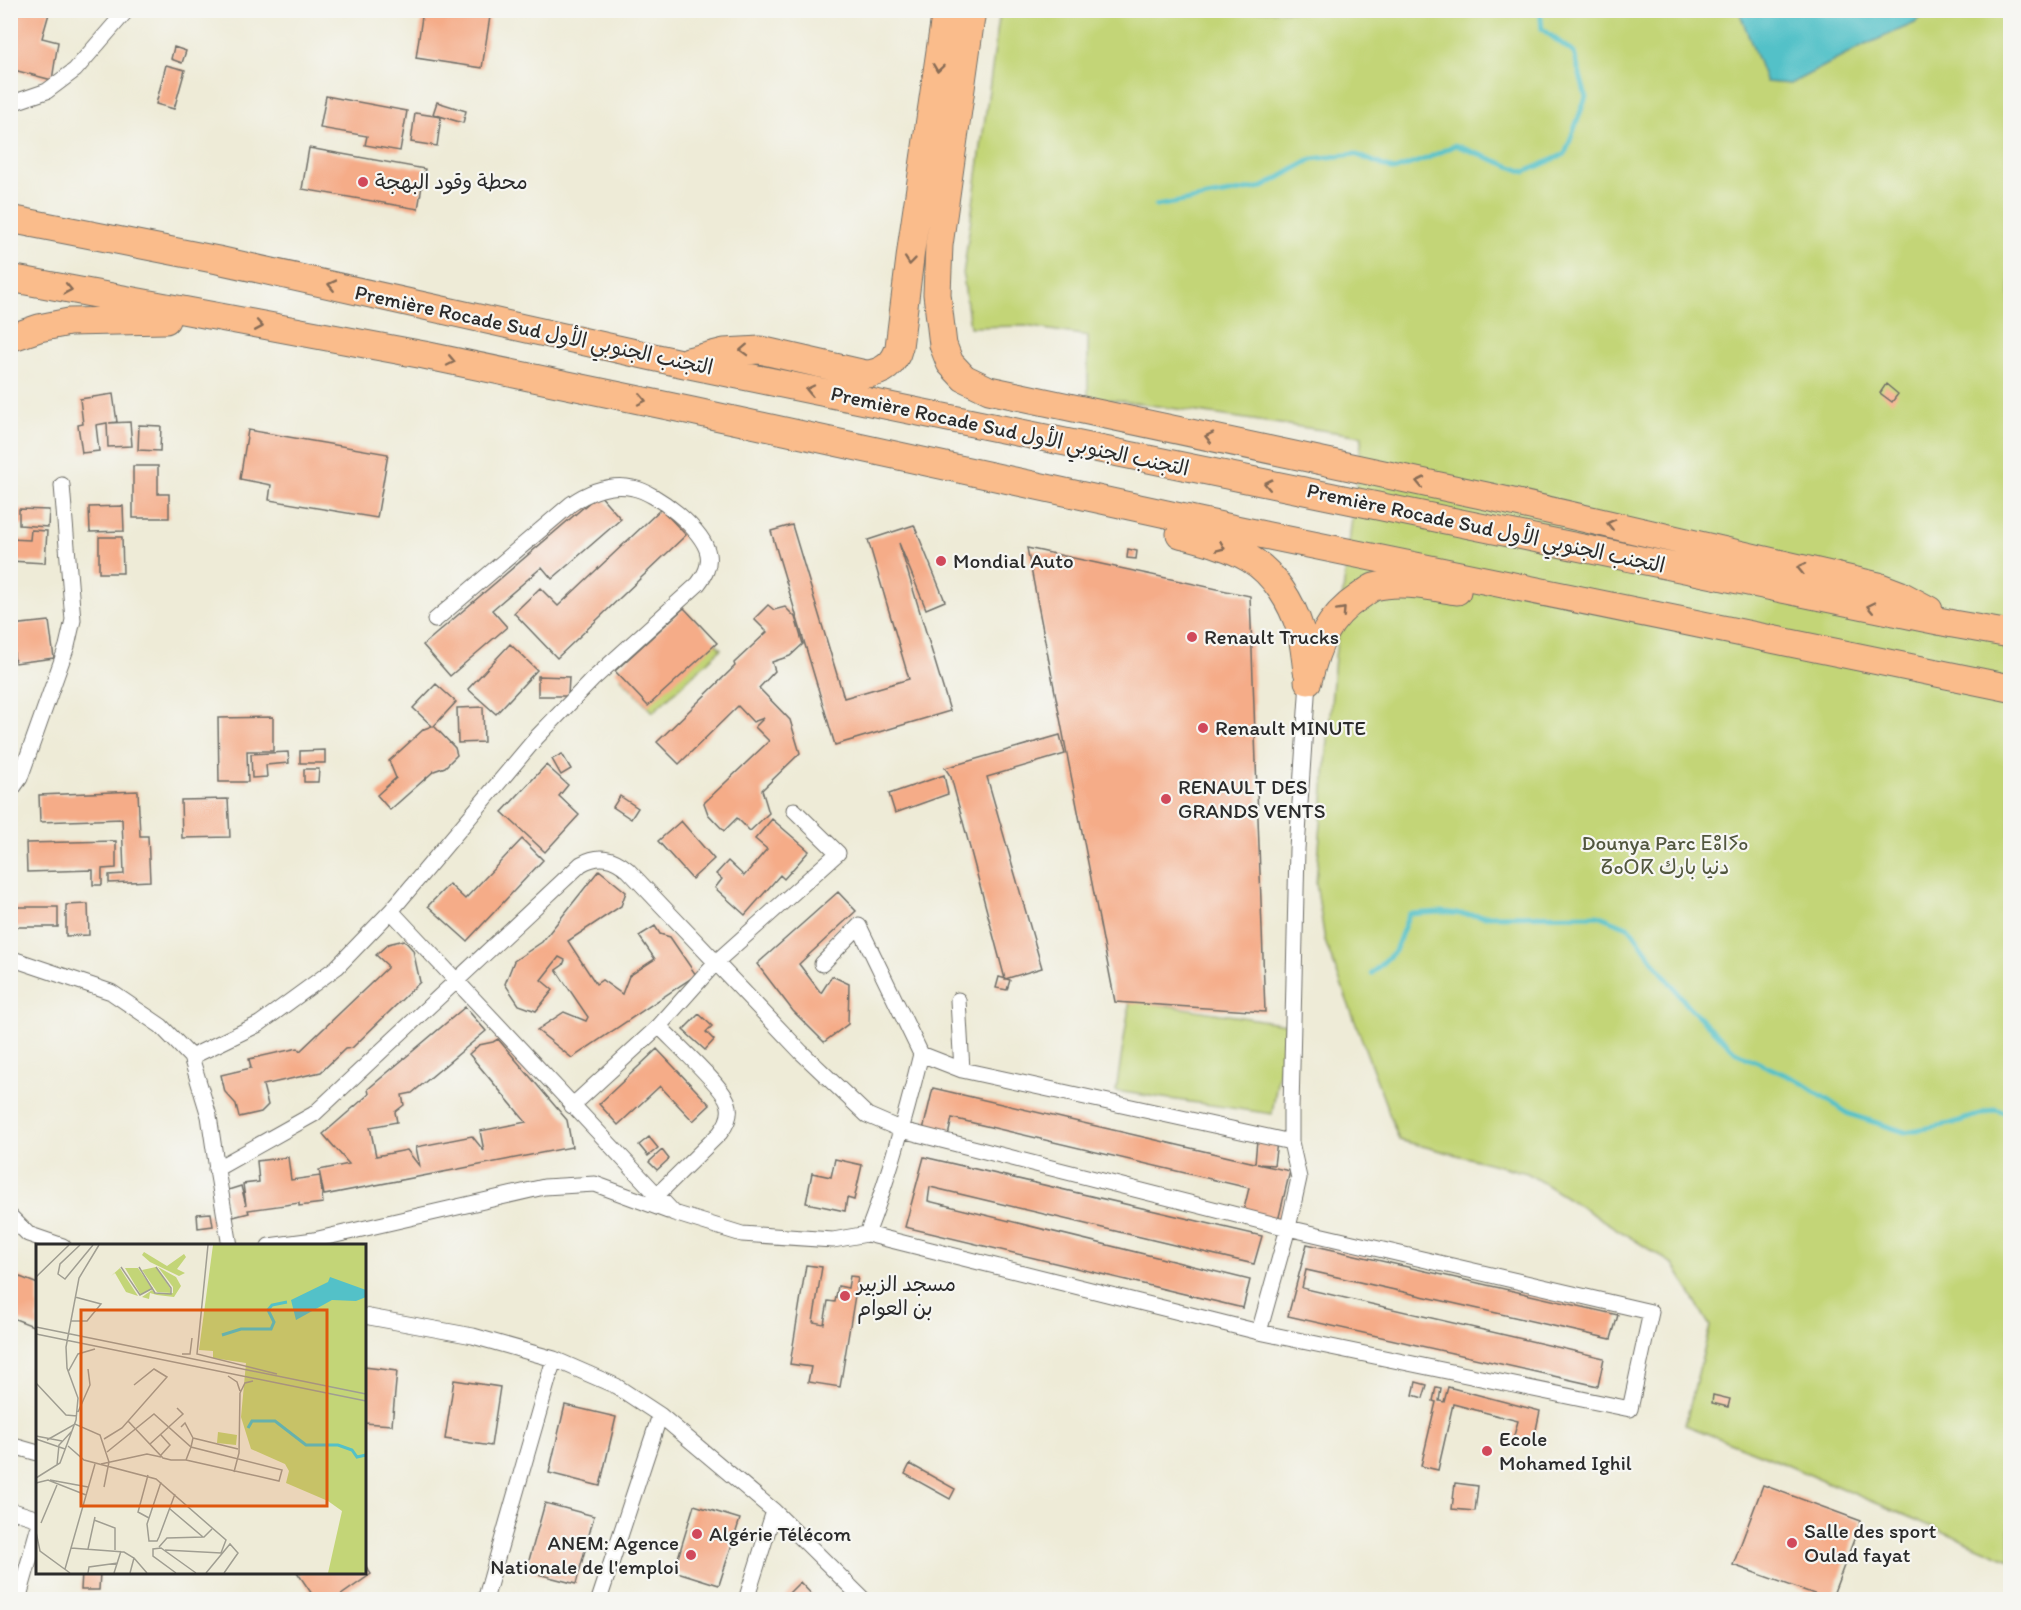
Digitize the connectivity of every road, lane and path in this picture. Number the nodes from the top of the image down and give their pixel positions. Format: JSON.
{"nodes":[{"id":1,"x":127,"y":10,"type":"edge"},
{"id":2,"x":946,"y":10,"type":"edge"},
{"id":3,"x":972,"y":10,"type":"edge"},
{"id":4,"x":955,"y":39,"type":"junction"},
{"id":5,"x":10,"y":101,"type":"edge"},
{"id":6,"x":10,"y":219,"type":"edge"},
{"id":7,"x":10,"y":278,"type":"edge"},
{"id":8,"x":228,"y":320,"type":"junction"},
{"id":9,"x":10,"y":338,"type":"edge"},
{"id":10,"x":680,"y":363,"type":"junction"},
{"id":11,"x":799,"y":435,"type":"junction"},
{"id":12,"x":62,"y":485,"type":"dead end"},
{"id":13,"x":435,"y":620,"type":"dead end"},
{"id":14,"x":1953,"y":624,"type":"junction"},
{"id":15,"x":2010,"y":634,"type":"edge"},
{"id":16,"x":1308,"y":681,"type":"junction"},
{"id":17,"x":2010,"y":688,"type":"edge"},
{"id":18,"x":10,"y":792,"type":"edge"},
{"id":19,"x":794,"y":810,"type":"dead end"},
{"id":20,"x":391,"y":911,"type":"junction"},
{"id":21,"x":10,"y":958,"type":"edge"},
{"id":22,"x":716,"y":962,"type":"junction"},
{"id":23,"x":822,"y":964,"type":"dead end"},
{"id":24,"x":458,"y":982,"type":"junction"},
{"id":25,"x":958,"y":1000,"type":"dead end"},
{"id":26,"x":658,"y":1026,"type":"junction"},
{"id":27,"x":921,"y":1054,"type":"junction"},
{"id":28,"x":191,"y":1057,"type":"junction"},
{"id":29,"x":962,"y":1070,"type":"junction"},
{"id":30,"x":572,"y":1106,"type":"junction"},
{"id":31,"x":902,"y":1131,"type":"junction"},
{"id":32,"x":1291,"y":1142,"type":"junction"},
{"id":33,"x":216,"y":1169,"type":"junction"},
{"id":34,"x":657,"y":1195,"type":"junction"},
{"id":35,"x":674,"y":1213,"type":"junction"},
{"id":36,"x":10,"y":1216,"type":"edge"},
{"id":37,"x":1288,"y":1228,"type":"junction"},
{"id":38,"x":867,"y":1234,"type":"junction"},
{"id":39,"x":60,"y":1244,"type":"edge"},
{"id":40,"x":230,"y":1244,"type":"edge"},
{"id":41,"x":278,"y":1244,"type":"edge"},
{"id":42,"x":366,"y":1316,"type":"edge"},
{"id":43,"x":1259,"y":1332,"type":"junction"},
{"id":44,"x":554,"y":1359,"type":"junction"},
{"id":45,"x":660,"y":1415,"type":"junction"},
{"id":46,"x":10,"y":1445,"type":"edge"},
{"id":47,"x":36,"y":1452,"type":"edge"},
{"id":48,"x":10,"y":1510,"type":"edge"},
{"id":49,"x":774,"y":1511,"type":"junction"},
{"id":50,"x":36,"y":1518,"type":"edge"},
{"id":51,"x":36,"y":1535,"type":"edge"},
{"id":52,"x":18,"y":1599,"type":"edge"},
{"id":53,"x":485,"y":1599,"type":"edge"},
{"id":54,"x":599,"y":1599,"type":"edge"},
{"id":55,"x":746,"y":1599,"type":"edge"},
{"id":56,"x":864,"y":1599,"type":"edge"}],
"edges":[{"from":1,"to":5,"type":"street"},
{"from":2,"to":4,"type":"highway"},
{"from":3,"to":4,"type":"highway"},
{"from":4,"to":10,"type":"highway","one_way":true},
{"from":14,"to":4,"type":"highway","one_way":true},
{"from":10,"to":6,"type":"highway","name":"Première Rocade Sud التجنب الجنوبي الأول","one_way":true},
{"from":7,"to":8,"type":"highway","one_way":true},
{"from":8,"to":9,"type":"highway"},
{"from":8,"to":11,"type":"highway","one_way":true},
{"from":14,"to":10,"type":"highway","name":"Première Rocade Sud التجنب الجنوبي الأول","one_way":true},
{"from":11,"to":16,"type":"highway","one_way":true},
{"from":11,"to":17,"type":"highway"},
{"from":12,"to":18,"type":"street"},
{"from":13,"to":20,"type":"street"},
{"from":14,"to":15,"type":"highway","name":"Première Rocade Sud التجنب الجنوبي الأول"},
{"from":16,"to":17,"type":"highway","one_way":true},
{"from":16,"to":32,"type":"street"},
{"from":19,"to":22,"type":"street"},
{"from":20,"to":24,"type":"street"},
{"from":20,"to":28,"type":"street"},
{"from":21,"to":28,"type":"street"},
{"from":22,"to":24,"type":"street"},
{"from":22,"to":26,"type":"street"},
{"from":22,"to":31,"type":"street"},
{"from":23,"to":27,"type":"street"},
{"from":24,"to":30,"type":"street"},
{"from":24,"to":33,"type":"street"},
{"from":25,"to":29,"type":"street"},
{"from":26,"to":30,"type":"street"},
{"from":26,"to":34,"type":"street"},
{"from":27,"to":29,"type":"street"},
{"from":27,"to":31,"type":"street"},
{"from":28,"to":33,"type":"street"},
{"from":29,"to":32,"type":"street"},
{"from":30,"to":34,"type":"street"},
{"from":31,"to":37,"type":"street"},
{"from":31,"to":38,"type":"street"},
{"from":32,"to":37,"type":"street"},
{"from":33,"to":40,"type":"street"},
{"from":34,"to":35,"type":"street"},
{"from":35,"to":38,"type":"street"},
{"from":35,"to":41,"type":"street"},
{"from":36,"to":39,"type":"street"},
{"from":37,"to":43,"type":"street"},
{"from":37,"to":43,"type":"street"},
{"from":38,"to":43,"type":"street"},
{"from":42,"to":44,"type":"street"},
{"from":44,"to":45,"type":"street"},
{"from":44,"to":53,"type":"street"},
{"from":45,"to":49,"type":"street"},
{"from":45,"to":54,"type":"street"},
{"from":46,"to":47,"type":"street"},
{"from":48,"to":50,"type":"street"},
{"from":49,"to":55,"type":"street"},
{"from":49,"to":56,"type":"street"},
{"from":51,"to":52,"type":"street"}]}
